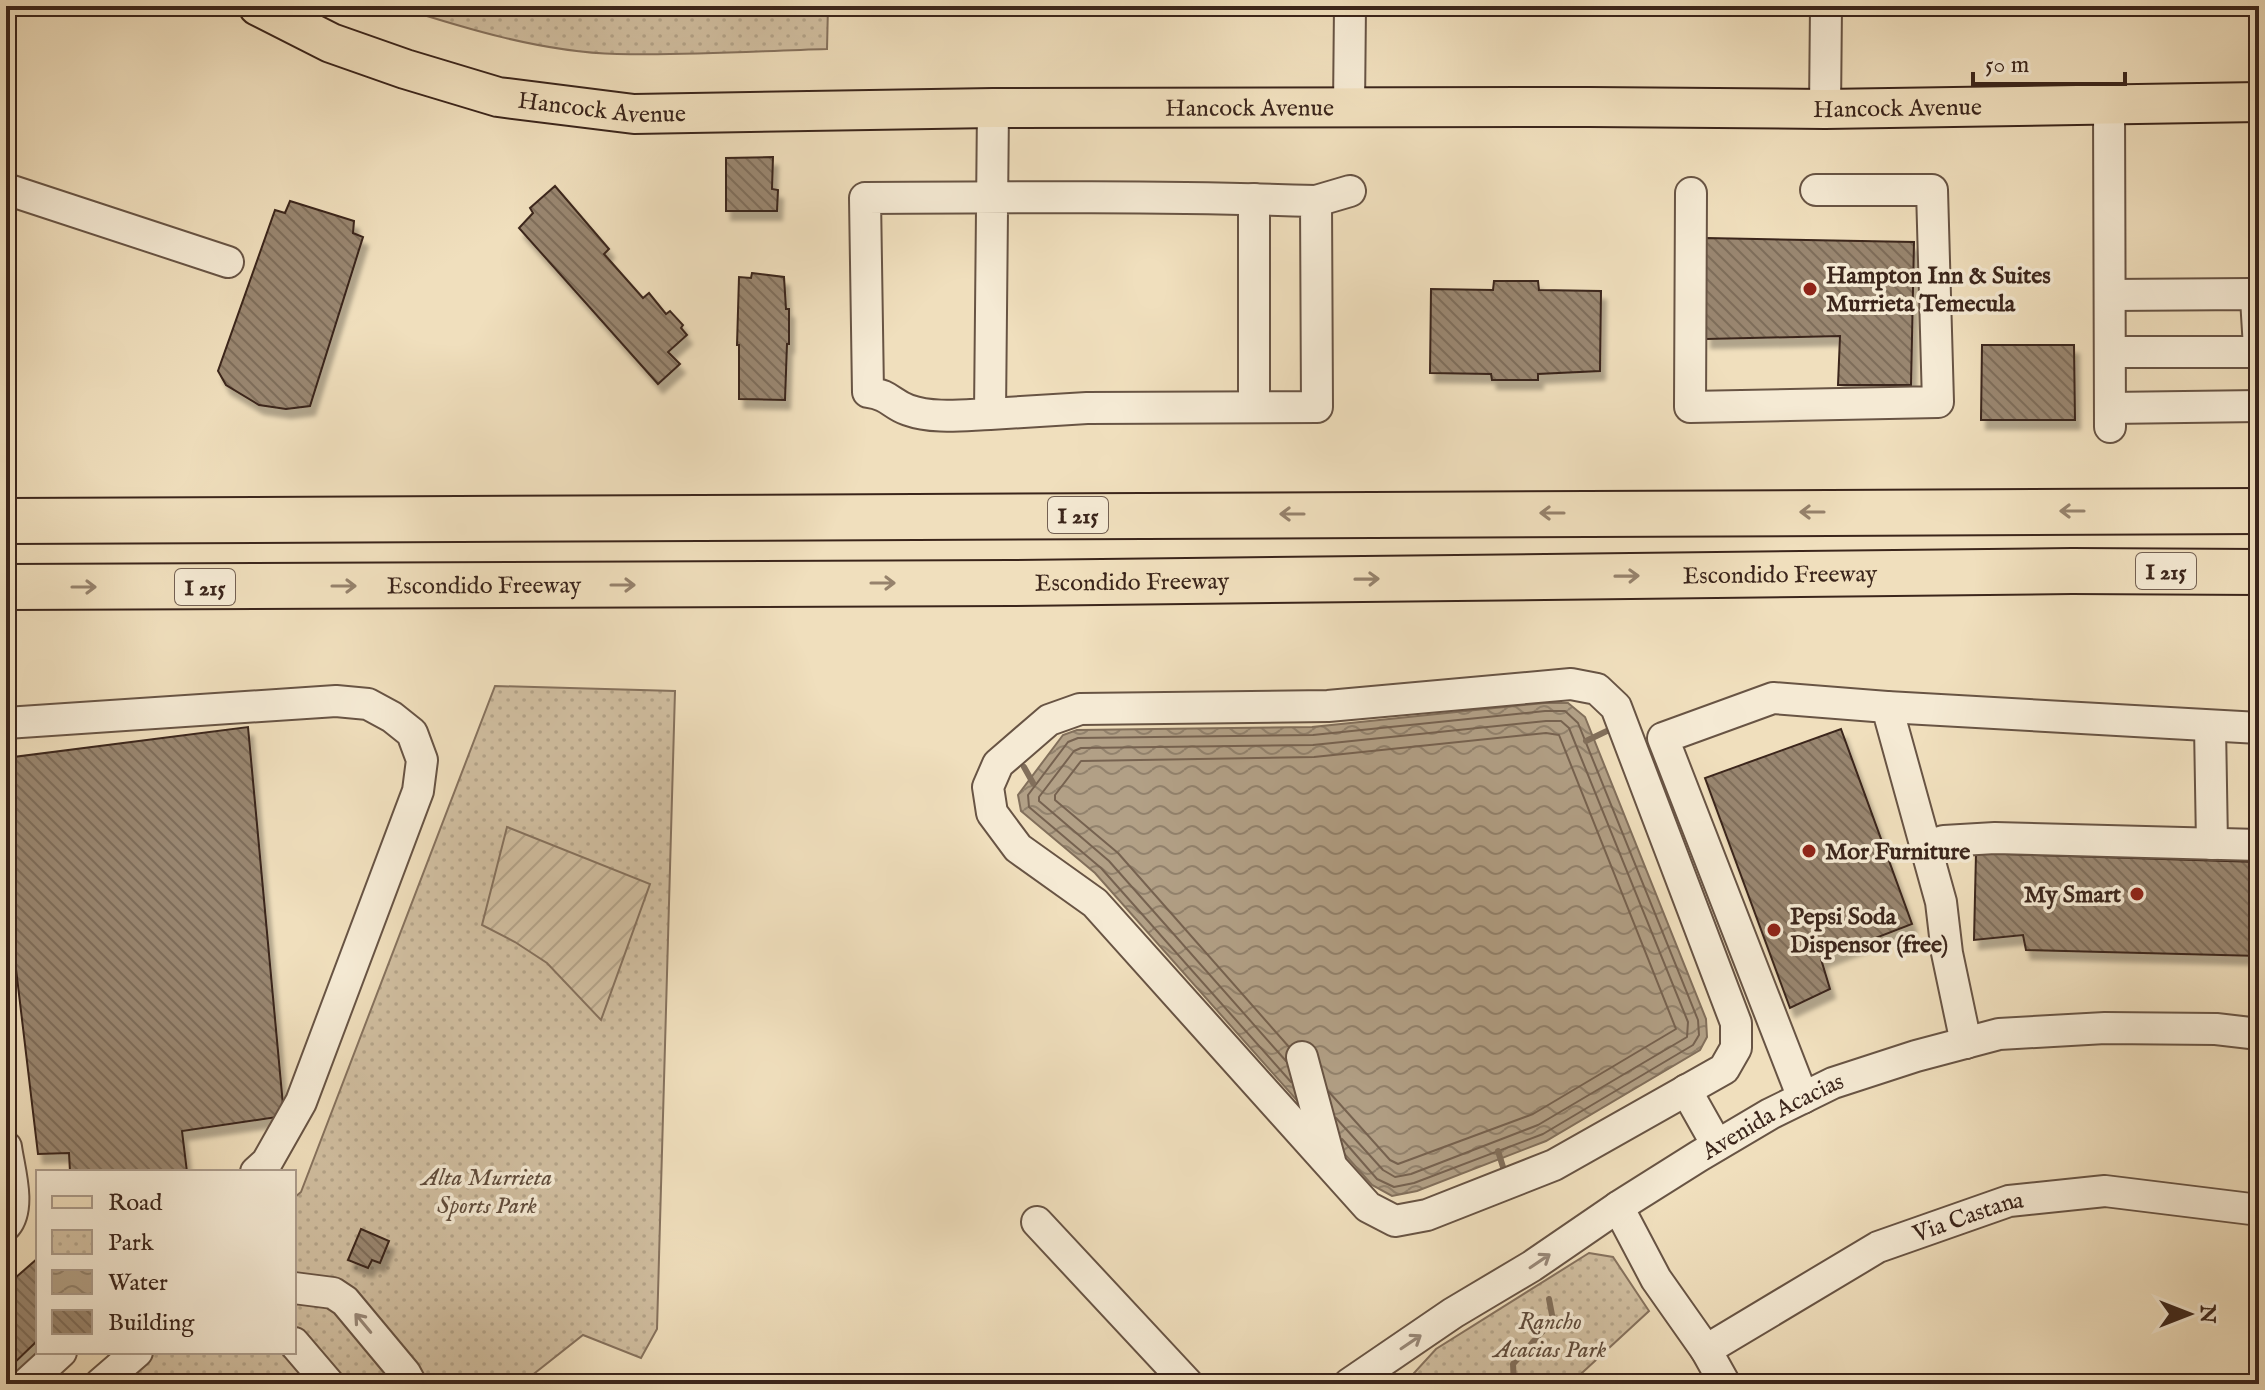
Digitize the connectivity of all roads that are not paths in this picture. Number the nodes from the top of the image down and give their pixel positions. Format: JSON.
{"nodes":[{"id":1,"x":258,"y":6,"type":"edge"},
{"id":2,"x":1350,"y":6,"type":"edge"},
{"id":3,"x":1826,"y":6,"type":"edge"},
{"id":4,"x":2259,"y":102,"type":"edge"},
{"id":5,"x":2109,"y":104,"type":"junction"},
{"id":6,"x":1349,"y":107,"type":"junction"},
{"id":7,"x":993,"y":108,"type":"junction"},
{"id":8,"x":1825,"y":109,"type":"junction"},
{"id":9,"x":6,"y":189,"type":"edge"},
{"id":10,"x":1816,"y":190,"type":"dead end"},
{"id":11,"x":1350,"y":191,"type":"dead end"},
{"id":12,"x":1691,"y":193,"type":"dead end"},
{"id":13,"x":992,"y":197,"type":"junction"},
{"id":14,"x":1254,"y":199,"type":"junction"},
{"id":15,"x":1316,"y":201,"type":"junction"},
{"id":16,"x":228,"y":262,"type":"dead end"},
{"id":17,"x":2110,"y":295,"type":"junction"},
{"id":18,"x":2259,"y":350,"type":"edge"},
{"id":19,"x":2110,"y":352,"type":"junction"},
{"id":20,"x":2259,"y":406,"type":"edge"},
{"id":21,"x":1254,"y":407,"type":"junction"},
{"id":22,"x":990,"y":414,"type":"junction"},
{"id":23,"x":2259,"y":501,"type":"edge"},
{"id":24,"x":2150,"y":511,"type":"junction"},
{"id":25,"x":2259,"y":511,"type":"edge"},
{"id":26,"x":6,"y":521,"type":"edge"},
{"id":27,"x":2072,"y":571,"type":"junction"},
{"id":28,"x":2259,"y":572,"type":"edge"},
{"id":29,"x":6,"y":587,"type":"edge"},
{"id":30,"x":2259,"y":601,"type":"edge"},
{"id":31,"x":1887,"y":707,"type":"junction"},
{"id":32,"x":6,"y":723,"type":"edge"},
{"id":33,"x":2210,"y":726,"type":"junction"},
{"id":34,"x":2259,"y":728,"type":"edge"},
{"id":35,"x":2212,"y":844,"type":"junction"},
{"id":36,"x":2259,"y":845,"type":"edge"},
{"id":37,"x":1926,"y":846,"type":"junction"},
{"id":38,"x":2259,"y":1034,"type":"edge"},
{"id":39,"x":1966,"y":1043,"type":"junction"},
{"id":40,"x":1302,"y":1057,"type":"dead end"},
{"id":41,"x":1686,"y":1090,"type":"junction"},
{"id":42,"x":1803,"y":1098,"type":"junction"},
{"id":43,"x":1717,"y":1145,"type":"junction"},
{"id":44,"x":6,"y":1147,"type":"edge"},
{"id":45,"x":1331,"y":1167,"type":"junction"},
{"id":46,"x":258,"y":1170,"type":"edge"},
{"id":47,"x":1618,"y":1207,"type":"junction"},
{"id":48,"x":2259,"y":1210,"type":"edge"},
{"id":49,"x":1037,"y":1222,"type":"dead end"},
{"id":50,"x":6,"y":1225,"type":"edge"},
{"id":51,"x":296,"y":1288,"type":"edge"},
{"id":52,"x":296,"y":1345,"type":"edge"},
{"id":53,"x":1706,"y":1350,"type":"junction"},
{"id":54,"x":59,"y":1354,"type":"edge"},
{"id":55,"x":135,"y":1354,"type":"edge"},
{"id":56,"x":26,"y":1384,"type":"edge"},
{"id":57,"x":100,"y":1384,"type":"edge"},
{"id":58,"x":329,"y":1384,"type":"edge"},
{"id":59,"x":411,"y":1384,"type":"edge"},
{"id":60,"x":1188,"y":1384,"type":"edge"},
{"id":61,"x":1349,"y":1384,"type":"edge"},
{"id":62,"x":1725,"y":1384,"type":"edge"}],
"edges":[{"from":1,"to":7,"type":"main road","name":"Hancock Avenue"},
{"from":2,"to":6,"type":"street"},
{"from":3,"to":8,"type":"street"},
{"from":4,"to":5,"type":"main road","name":"Hancock Avenue"},
{"from":5,"to":8,"type":"main road","name":"Hancock Avenue"},
{"from":5,"to":17,"type":"street"},
{"from":6,"to":7,"type":"main road","name":"Hancock Avenue"},
{"from":6,"to":8,"type":"main road","name":"Hancock Avenue"},
{"from":7,"to":13,"type":"street"},
{"from":9,"to":16,"type":"street"},
{"from":10,"to":12,"type":"street"},
{"from":11,"to":15,"type":"street"},
{"from":13,"to":14,"type":"street"},
{"from":13,"to":22,"type":"street"},
{"from":13,"to":22,"type":"street"},
{"from":14,"to":15,"type":"street"},
{"from":14,"to":21,"type":"street"},
{"from":15,"to":21,"type":"street"},
{"from":17,"to":18,"type":"street"},
{"from":17,"to":19,"type":"street"},
{"from":18,"to":19,"type":"street"},
{"from":19,"to":20,"type":"street"},
{"from":21,"to":22,"type":"street"},
{"from":23,"to":24,"type":"highway"},
{"from":24,"to":25,"type":"highway","number":"I 215"},
{"from":24,"to":26,"type":"highway","number":"I 215","one_way":true},
{"from":27,"to":28,"type":"highway","name":"Escondido Freeway","number":"I 215"},
{"from":29,"to":27,"type":"highway","name":"Escondido Freeway","number":"I 215","one_way":true},
{"from":27,"to":30,"type":"highway"},
{"from":31,"to":33,"type":"street"},
{"from":31,"to":37,"type":"street"},
{"from":31,"to":42,"type":"street"},
{"from":32,"to":46,"type":"street"},
{"from":33,"to":34,"type":"street"},
{"from":33,"to":35,"type":"street"},
{"from":35,"to":36,"type":"street"},
{"from":35,"to":37,"type":"street"},
{"from":37,"to":39,"type":"street"},
{"from":38,"to":39,"type":"street","name":"Avenida Acacias"},
{"from":39,"to":42,"type":"street","name":"Avenida Acacias"},
{"from":40,"to":45,"type":"street"},
{"from":41,"to":43,"type":"street"},
{"from":41,"to":45,"type":"street"},
{"from":41,"to":45,"type":"street"},
{"from":42,"to":43,"type":"street","name":"Avenida Acacias"},
{"from":43,"to":47,"type":"street","name":"Avenida Acacias"},
{"from":44,"to":50,"type":"street"},
{"from":47,"to":53,"type":"street"},
{"from":61,"to":47,"type":"street","name":"Avenida Acacias","one_way":true},
{"from":48,"to":53,"type":"street","name":"Via Castana"},
{"from":49,"to":60,"type":"street"},
{"from":59,"to":51,"type":"street","one_way":true},
{"from":52,"to":58,"type":"street"},
{"from":53,"to":62,"type":"street"},
{"from":54,"to":56,"type":"street"},
{"from":55,"to":57,"type":"street"}]}
